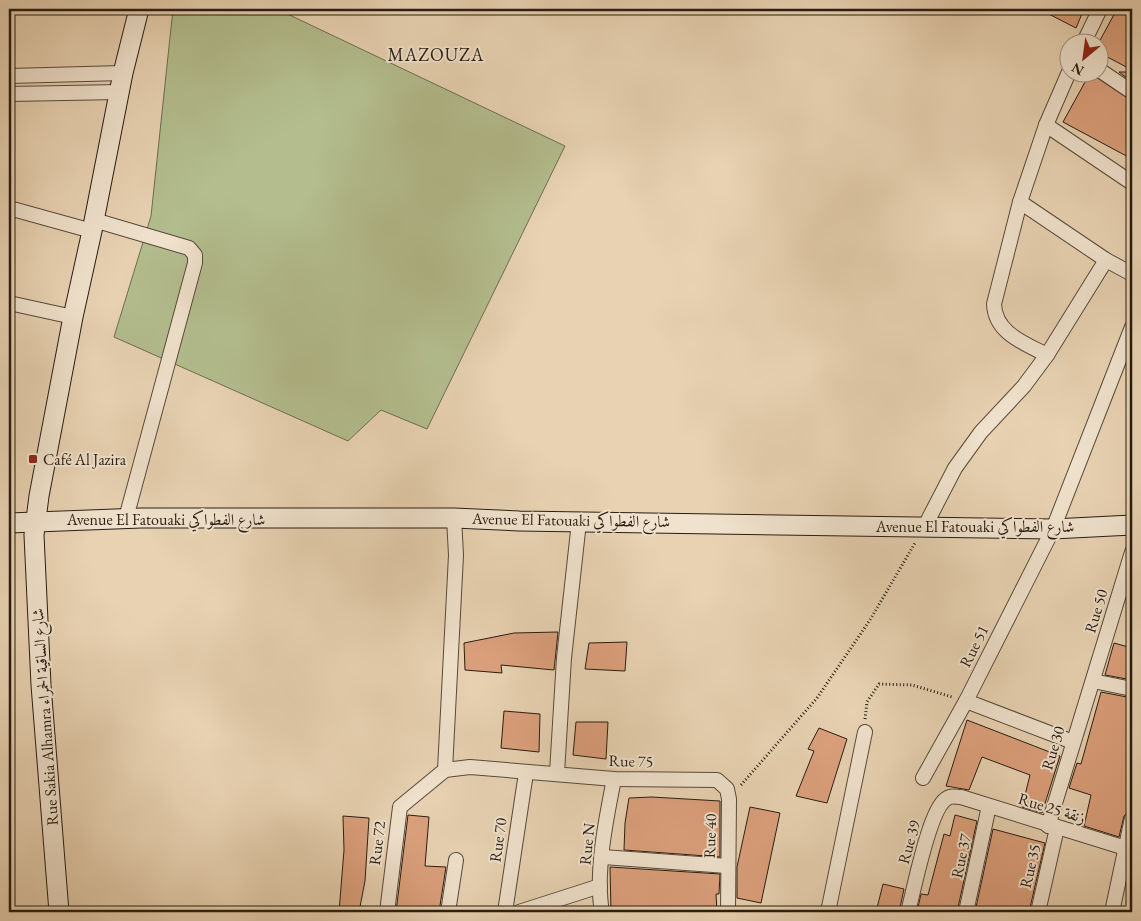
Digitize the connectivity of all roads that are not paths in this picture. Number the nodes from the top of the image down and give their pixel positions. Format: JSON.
{"nodes":[{"id":1,"x":139,"y":9,"type":"edge"},
{"id":2,"x":1100,"y":9,"type":"edge"},
{"id":3,"x":1089,"y":32,"type":"edge"},
{"id":4,"x":123,"y":73,"type":"junction"},
{"id":5,"x":9,"y":76,"type":"edge"},
{"id":6,"x":1108,"y":76,"type":"edge"},
{"id":7,"x":1065,"y":82,"type":"edge"},
{"id":8,"x":120,"y":92,"type":"junction"},
{"id":9,"x":1132,"y":92,"type":"edge"},
{"id":10,"x":9,"y":94,"type":"edge"},
{"id":11,"x":1046,"y":125,"type":"junction"},
{"id":12,"x":1132,"y":183,"type":"edge"},
{"id":13,"x":1020,"y":202,"type":"junction"},
{"id":14,"x":9,"y":208,"type":"edge"},
{"id":15,"x":93,"y":225,"type":"junction"},
{"id":16,"x":1106,"y":260,"type":"junction"},
{"id":17,"x":1132,"y":274,"type":"edge"},
{"id":18,"x":9,"y":303,"type":"edge"},
{"id":19,"x":72,"y":317,"type":"junction"},
{"id":20,"x":1132,"y":327,"type":"edge"},
{"id":21,"x":1047,"y":355,"type":"junction"},
{"id":22,"x":126,"y":518,"type":"junction"},
{"id":23,"x":454,"y":518,"type":"junction"},
{"id":24,"x":35,"y":521,"type":"junction"},
{"id":25,"x":579,"y":522,"type":"junction"},
{"id":26,"x":9,"y":523,"type":"edge"},
{"id":27,"x":1132,"y":525,"type":"edge"},
{"id":28,"x":925,"y":526,"type":"junction"},
{"id":29,"x":1053,"y":529,"type":"junction"},
{"id":30,"x":1132,"y":552,"type":"edge"},
{"id":31,"x":1093,"y":681,"type":"junction"},
{"id":32,"x":1132,"y":689,"type":"edge"},
{"id":33,"x":966,"y":701,"type":"junction"},
{"id":34,"x":865,"y":732,"type":"road end"},
{"id":35,"x":1073,"y":742,"type":"junction"},
{"id":36,"x":445,"y":770,"type":"junction"},
{"id":37,"x":526,"y":772,"type":"junction"},
{"id":38,"x":558,"y":773,"type":"junction"},
{"id":39,"x":924,"y":778,"type":"dead end"},
{"id":40,"x":703,"y":779,"type":"joint"},
{"id":41,"x":614,"y":780,"type":"junction"},
{"id":42,"x":961,"y":798,"type":"joint"},
{"id":43,"x":989,"y":806,"type":"junction"},
{"id":44,"x":1132,"y":818,"type":"edge"},
{"id":45,"x":1052,"y":827,"type":"junction"},
{"id":46,"x":1129,"y":849,"type":"edge"},
{"id":47,"x":603,"y":857,"type":"junction"},
{"id":48,"x":456,"y":860,"type":"dead end"},
{"id":49,"x":727,"y":866,"type":"junction"},
{"id":50,"x":600,"y":886,"type":"junction"},
{"id":51,"x":59,"y":912,"type":"edge"},
{"id":52,"x":387,"y":912,"type":"edge"},
{"id":53,"x":448,"y":912,"type":"edge"},
{"id":54,"x":506,"y":912,"type":"edge"},
{"id":55,"x":519,"y":912,"type":"edge"},
{"id":56,"x":602,"y":912,"type":"edge"},
{"id":57,"x":728,"y":912,"type":"edge"},
{"id":58,"x":828,"y":912,"type":"edge"},
{"id":59,"x":908,"y":912,"type":"edge"},
{"id":60,"x":966,"y":912,"type":"edge"},
{"id":61,"x":1038,"y":912,"type":"edge"},
{"id":62,"x":1112,"y":912,"type":"edge"}],
"edges":[{"from":1,"to":4,"type":"main road","name":"Rue Sakia Alhamra شارع الساقية الحمراء"},
{"from":2,"to":3,"type":"street"},
{"from":4,"to":5,"type":"street"},
{"from":4,"to":8,"type":"main road","name":"Rue Sakia Alhamra شارع الساقية الحمراء"},
{"from":6,"to":9,"type":"street"},
{"from":7,"to":11,"type":"street"},
{"from":8,"to":10,"type":"street"},
{"from":8,"to":15,"type":"main road","name":"Rue Sakia Alhamra شارع الساقية الحمراء"},
{"from":11,"to":12,"type":"street"},
{"from":11,"to":13,"type":"street"},
{"from":13,"to":16,"type":"street"},
{"from":13,"to":21,"type":"street"},
{"from":14,"to":15,"type":"street"},
{"from":15,"to":19,"type":"main road","name":"Rue Sakia Alhamra شارع الساقية الحمراء"},
{"from":15,"to":22,"type":"street"},
{"from":16,"to":17,"type":"street"},
{"from":16,"to":21,"type":"street"},
{"from":18,"to":19,"type":"street"},
{"from":19,"to":24,"type":"main road","name":"Rue Sakia Alhamra شارع الساقية الحمراء"},
{"from":20,"to":29,"type":"street","name":"Rue 51"},
{"from":21,"to":28,"type":"street"},
{"from":22,"to":23,"type":"main road","name":"Avenue El Fatouaki شارع الفطواكي"},
{"from":22,"to":24,"type":"main road","name":"Avenue El Fatouaki شارع الفطواكي"},
{"from":23,"to":25,"type":"main road","name":"Avenue El Fatouaki شارع الفطواكي"},
{"from":23,"to":36,"type":"street"},
{"from":24,"to":26,"type":"main road","name":"Avenue El Fatouaki شارع الفطواكي"},
{"from":24,"to":51,"type":"main road","name":"Rue Sakia Alhamra شارع الساقية الحمراء"},
{"from":25,"to":28,"type":"main road","name":"Avenue El Fatouaki شارع الفطواكي"},
{"from":25,"to":38,"type":"street"},
{"from":27,"to":29,"type":"main road","name":"Avenue El Fatouaki شارع الفطواكي"},
{"from":28,"to":29,"type":"main road","name":"Avenue El Fatouaki شارع الفطواكي"},
{"from":29,"to":33,"type":"street","name":"Rue 51"},
{"from":30,"to":31,"type":"street","name":"Rue 50"},
{"from":31,"to":32,"type":"street"},
{"from":31,"to":35,"type":"street","name":"Rue 30"},
{"from":33,"to":35,"type":"street"},
{"from":33,"to":39,"type":"street","name":"Rue 51"},
{"from":34,"to":58,"type":"street"},
{"from":35,"to":45,"type":"street","name":"Rue 30"},
{"from":36,"to":37,"type":"street","name":"Rue 75"},
{"from":36,"to":52,"type":"street","name":"Rue 72"},
{"from":37,"to":38,"type":"street","name":"Rue 75"},
{"from":37,"to":54,"type":"street","name":"Rue 70"},
{"from":38,"to":41,"type":"street","name":"Rue 75"},
{"from":40,"to":41,"type":"street","name":"Rue 75"},
{"from":40,"to":49,"type":"street","name":"Rue 40"},
{"from":41,"to":47,"type":"street","name":"Rue N"},
{"from":42,"to":43,"type":"street","name":"Rue 25 زنقة"},
{"from":42,"to":59,"type":"street","name":"Rue 39"},
{"from":43,"to":45,"type":"street","name":"Rue 25 زنقة"},
{"from":43,"to":60,"type":"street","name":"Rue 37"},
{"from":44,"to":46,"type":"street"},
{"from":45,"to":46,"type":"street","name":"Rue 25 زنقة"},
{"from":45,"to":61,"type":"street","name":"Rue 35"},
{"from":46,"to":62,"type":"street"},
{"from":47,"to":49,"type":"street"},
{"from":47,"to":50,"type":"street","name":"Rue N"},
{"from":48,"to":53,"type":"street"},
{"from":49,"to":57,"type":"street","name":"Rue 40"},
{"from":50,"to":55,"type":"street"},
{"from":50,"to":56,"type":"street","name":"Rue N"}]}
